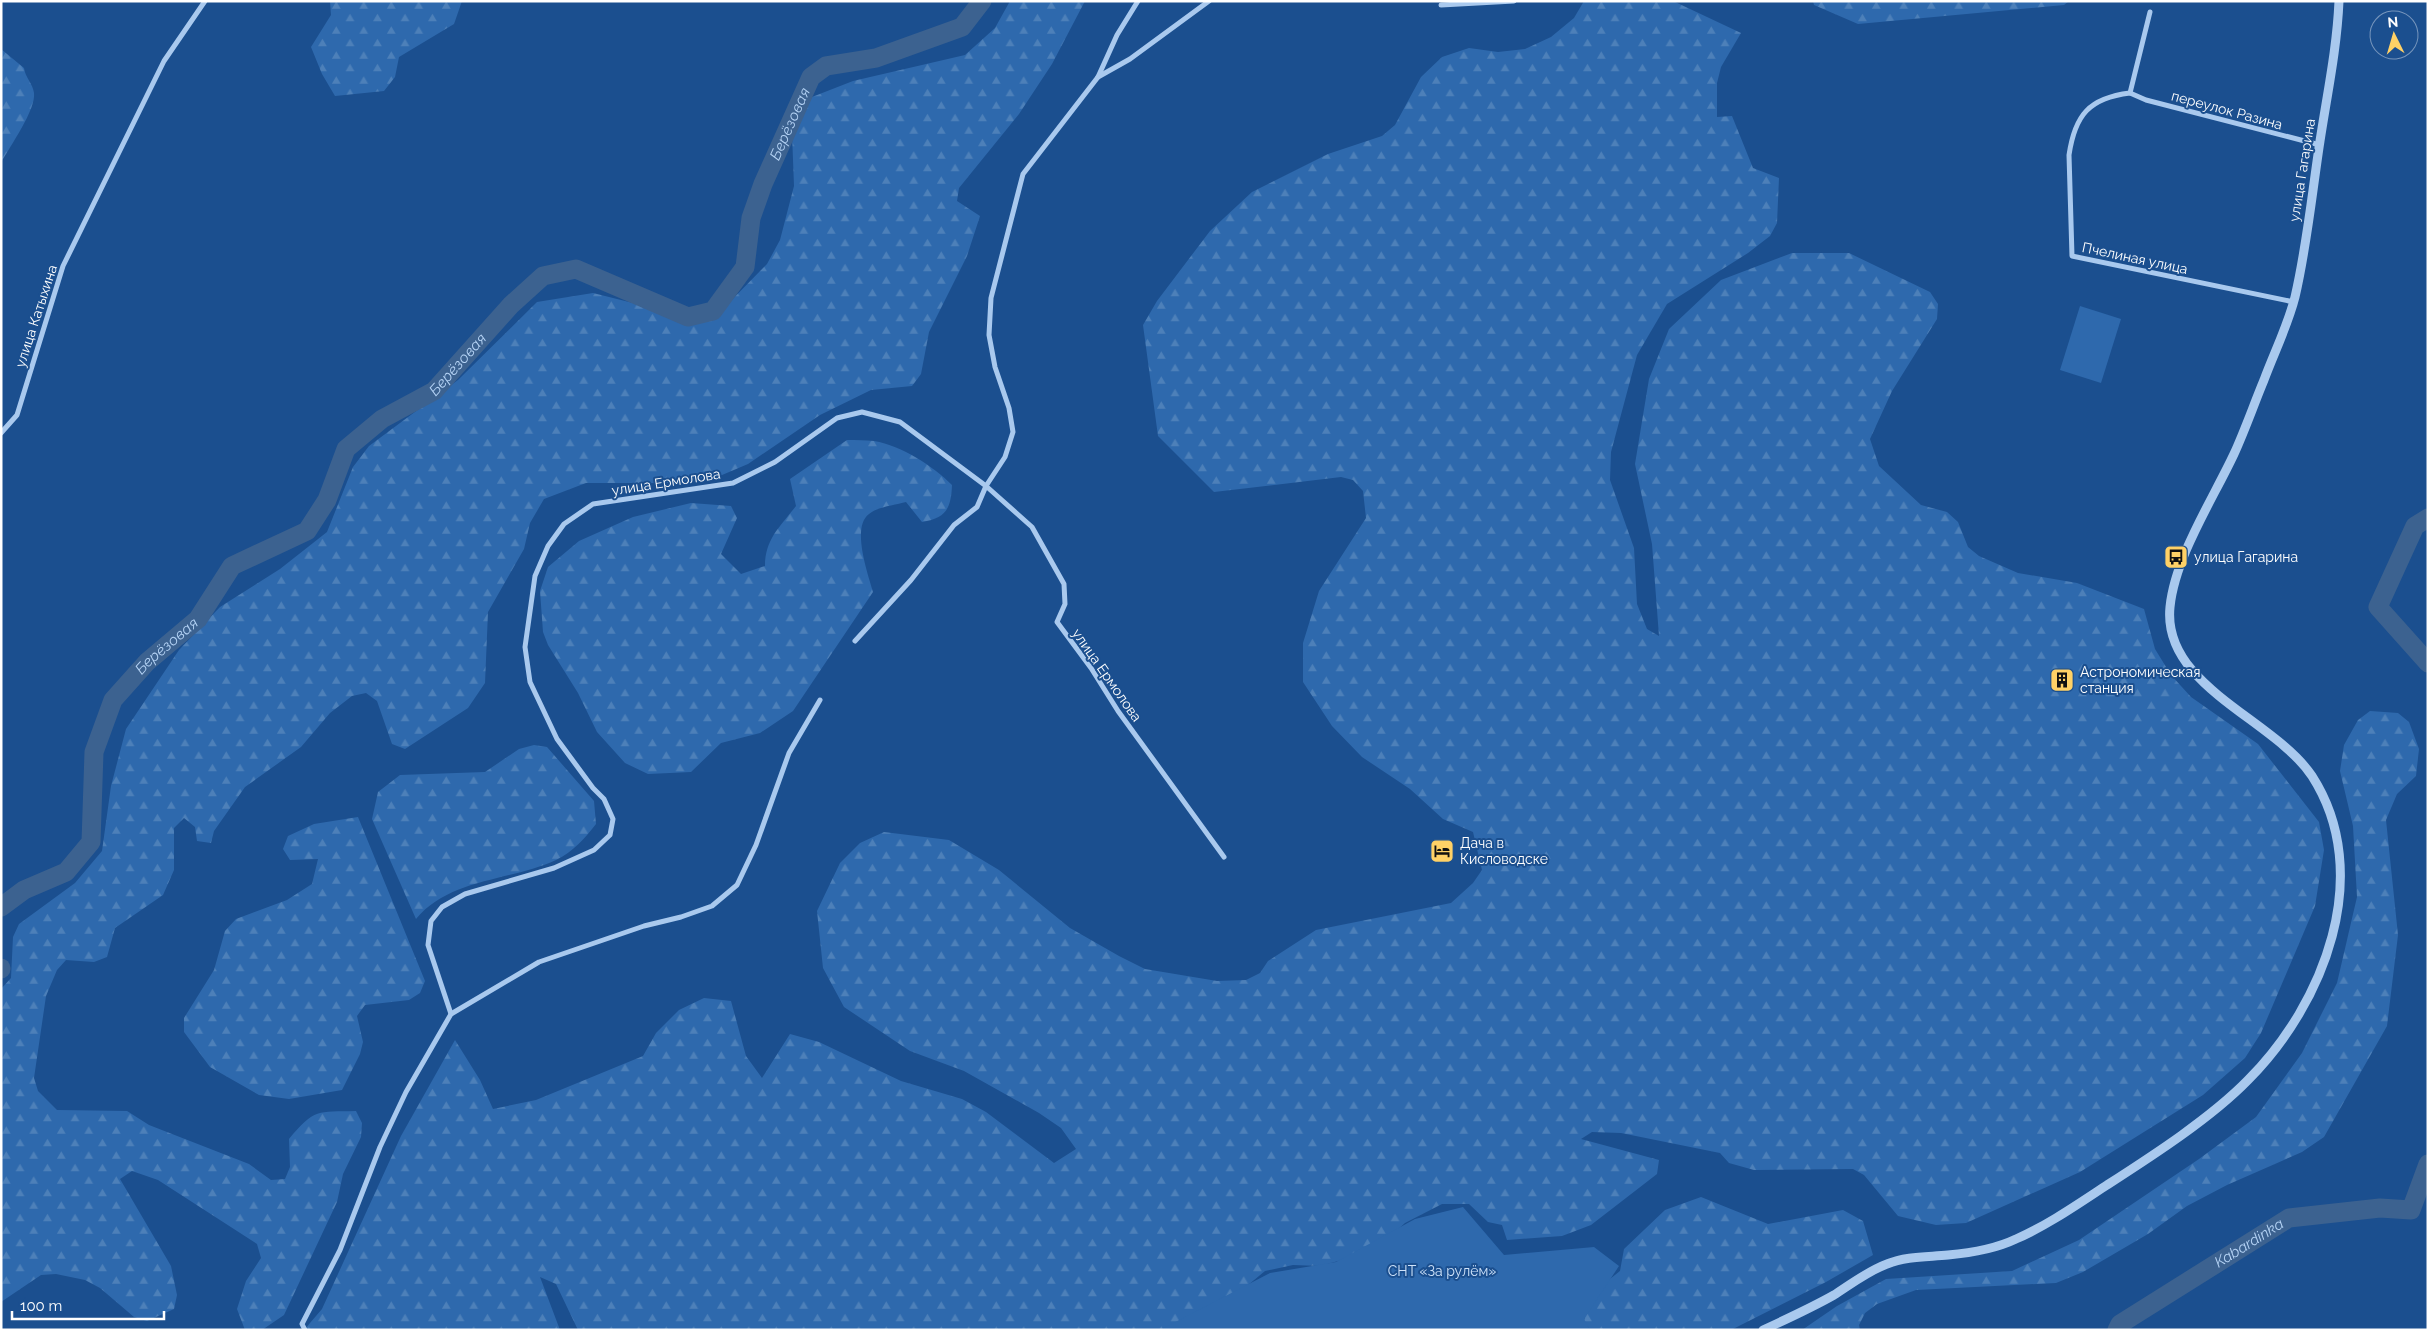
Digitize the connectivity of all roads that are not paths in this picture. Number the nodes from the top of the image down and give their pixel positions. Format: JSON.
{"nodes":[{"id":1,"x":205,"y":1,"type":"edge"},
{"id":2,"x":1138,"y":1,"type":"edge"},
{"id":3,"x":1209,"y":1,"type":"edge"},
{"id":4,"x":1514,"y":1,"type":"edge"},
{"id":5,"x":2339,"y":1,"type":"edge"},
{"id":6,"x":1441,"y":5,"type":"dead end"},
{"id":7,"x":2150,"y":12,"type":"dead end"},
{"id":8,"x":1098,"y":77,"type":"junction"},
{"id":9,"x":2130,"y":93,"type":"junction"},
{"id":10,"x":2320,"y":145,"type":"junction"},
{"id":11,"x":2294,"y":302,"type":"junction"},
{"id":12,"x":1,"y":433,"type":"edge"},
{"id":13,"x":986,"y":486,"type":"junction"},
{"id":14,"x":855,"y":641,"type":"dead end"},
{"id":15,"x":820,"y":700,"type":"dead end"},
{"id":16,"x":1224,"y":857,"type":"dead end"},
{"id":17,"x":451,"y":1014,"type":"junction"},
{"id":18,"x":305,"y":1330,"type":"edge"},
{"id":19,"x":1763,"y":1330,"type":"edge"}],
"edges":[{"from":1,"to":12,"type":"street","name":"улица Катыхина"},
{"from":2,"to":8,"type":"street"},
{"from":3,"to":8,"type":"street"},
{"from":4,"to":6,"type":"street"},
{"from":5,"to":10,"type":"street","name":"улица Гагарина"},
{"from":7,"to":9,"type":"street"},
{"from":8,"to":13,"type":"street"},
{"from":9,"to":10,"type":"street","name":"переулок Разина"},
{"from":9,"to":11,"type":"street","name":"Пчелиная улица"},
{"from":10,"to":11,"type":"street","name":"улица Гагарина"},
{"from":11,"to":19,"type":"street","name":"улица Гагарина"},
{"from":13,"to":14,"type":"street"},
{"from":13,"to":16,"type":"street","name":"улица Ермолова"},
{"from":13,"to":17,"type":"street","name":"улица Ермолова"},
{"from":15,"to":17,"type":"street"},
{"from":17,"to":18,"type":"street"}]}
